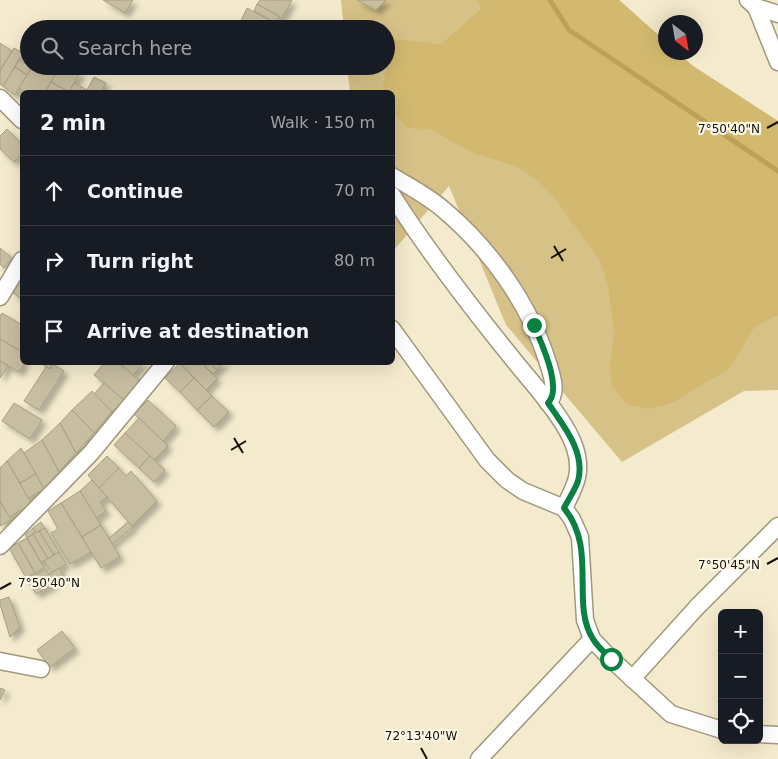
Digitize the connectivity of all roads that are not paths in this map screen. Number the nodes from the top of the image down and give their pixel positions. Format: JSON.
{"nodes":[{"id":1,"x":752,"y":3,"type":"edge"},
{"id":2,"x":778,"y":14,"type":"edge"},
{"id":3,"x":778,"y":62,"type":"edge"},
{"id":4,"x":0,"y":98,"type":"edge"},
{"id":5,"x":20,"y":118,"type":"edge"},
{"id":6,"x":395,"y":178,"type":"edge"},
{"id":7,"x":395,"y":200,"type":"edge"},
{"id":8,"x":20,"y":263,"type":"edge"},
{"id":9,"x":0,"y":297,"type":"edge"},
{"id":10,"x":395,"y":333,"type":"edge"},
{"id":11,"x":164,"y":365,"type":"edge"},
{"id":12,"x":548,"y":403,"type":"junction"},
{"id":13,"x":564,"y":508,"type":"junction"},
{"id":14,"x":778,"y":526,"type":"edge"},
{"id":15,"x":0,"y":546,"type":"edge"},
{"id":16,"x":592,"y":638,"type":"junction"},
{"id":17,"x":0,"y":661,"type":"edge"},
{"id":18,"x":42,"y":669,"type":"dead end"},
{"id":19,"x":632,"y":679,"type":"junction"},
{"id":20,"x":718,"y":729,"type":"edge"},
{"id":21,"x":763,"y":734,"type":"edge"},
{"id":22,"x":778,"y":735,"type":"edge"},
{"id":23,"x":479,"y":759,"type":"edge"}],
"edges":[{"from":1,"to":2,"type":"street"},
{"from":1,"to":3,"type":"street"},
{"from":4,"to":5,"type":"street"},
{"from":6,"to":12,"type":"street"},
{"from":7,"to":12,"type":"street"},
{"from":8,"to":9,"type":"street"},
{"from":10,"to":13,"type":"street"},
{"from":11,"to":15,"type":"street"},
{"from":12,"to":13,"type":"street"},
{"from":13,"to":16,"type":"street"},
{"from":14,"to":19,"type":"street"},
{"from":16,"to":19,"type":"street"},
{"from":16,"to":23,"type":"street"},
{"from":17,"to":18,"type":"street"},
{"from":19,"to":20,"type":"street"},
{"from":21,"to":22,"type":"street"}]}
